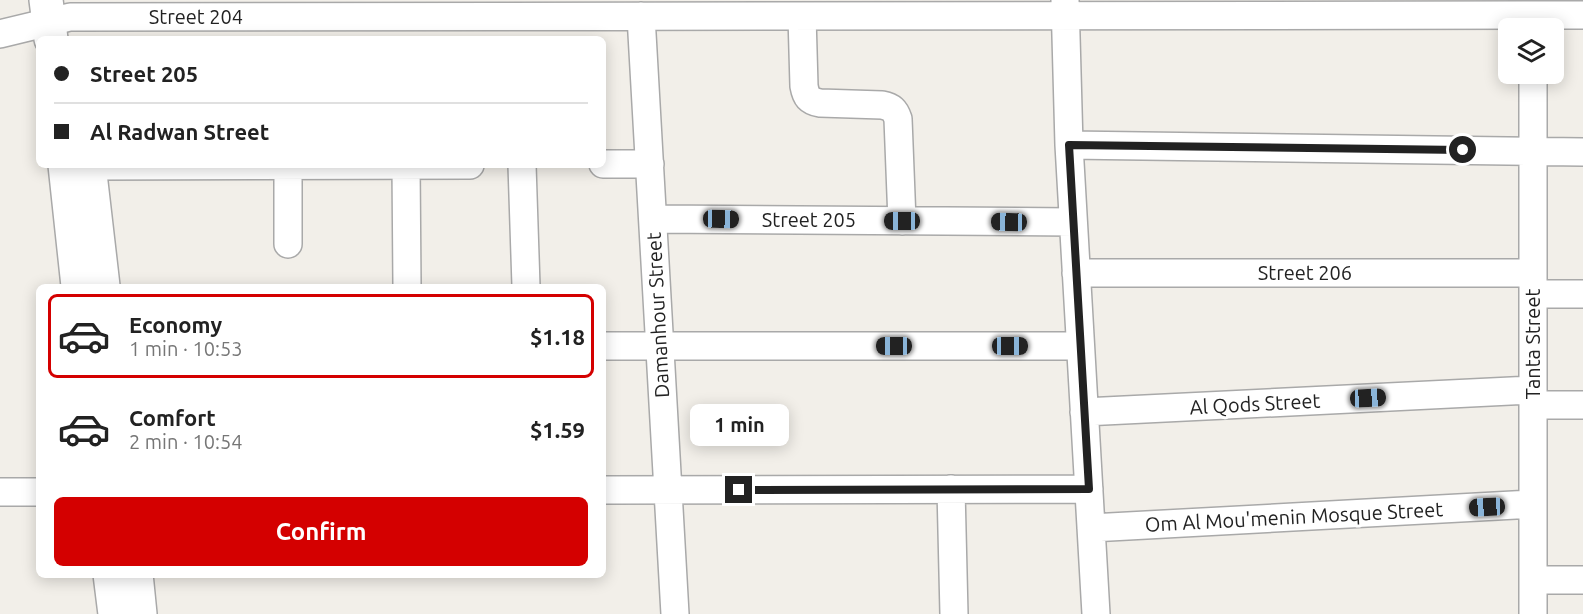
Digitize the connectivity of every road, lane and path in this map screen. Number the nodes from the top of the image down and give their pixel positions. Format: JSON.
{"nodes":[{"id":1,"x":574,"y":8,"type":"edge"},
{"id":2,"x":1066,"y":8,"type":"edge"},
{"id":3,"x":1533,"y":14,"type":"edge"},
{"id":4,"x":1583,"y":15,"type":"edge"},
{"id":5,"x":641,"y":16,"type":"junction"},
{"id":6,"x":802,"y":16,"type":"junction"},
{"id":7,"x":59,"y":19,"type":"edge"},
{"id":8,"x":525,"y":28,"type":"edge"},
{"id":9,"x":0,"y":34,"type":"edge"},
{"id":10,"x":1533,"y":84,"type":"edge"},
{"id":11,"x":1069,"y":145,"type":"junction"},
{"id":12,"x":1533,"y":151,"type":"junction"},
{"id":13,"x":1583,"y":152,"type":"edge"},
{"id":14,"x":650,"y":164,"type":"junction"},
{"id":15,"x":606,"y":165,"type":"edge"},
{"id":16,"x":81,"y":168,"type":"edge"},
{"id":17,"x":82,"y":168,"type":"edge"},
{"id":18,"x":288,"y":168,"type":"edge"},
{"id":19,"x":406,"y":168,"type":"edge"},
{"id":20,"x":522,"y":168,"type":"edge"},
{"id":21,"x":653,"y":219,"type":"junction"},
{"id":22,"x":902,"y":221,"type":"junction"},
{"id":23,"x":1073,"y":222,"type":"junction"},
{"id":24,"x":288,"y":244,"type":"dead end"},
{"id":25,"x":1076,"y":273,"type":"junction"},
{"id":26,"x":78,"y":284,"type":"edge"},
{"id":27,"x":103,"y":284,"type":"edge"},
{"id":28,"x":407,"y":284,"type":"edge"},
{"id":29,"x":526,"y":284,"type":"edge"},
{"id":30,"x":1533,"y":284,"type":"junction"},
{"id":31,"x":1583,"y":294,"type":"edge"},
{"id":32,"x":606,"y":346,"type":"edge"},
{"id":33,"x":660,"y":346,"type":"junction"},
{"id":34,"x":1080,"y":346,"type":"junction"},
{"id":35,"x":1533,"y":398,"type":"junction"},
{"id":36,"x":1583,"y":405,"type":"edge"},
{"id":37,"x":1084,"y":412,"type":"junction"},
{"id":38,"x":951,"y":489,"type":"junction"},
{"id":39,"x":1089,"y":489,"type":"junction"},
{"id":40,"x":606,"y":490,"type":"edge"},
{"id":41,"x":668,"y":490,"type":"junction"},
{"id":42,"x":0,"y":492,"type":"edge"},
{"id":43,"x":36,"y":492,"type":"edge"},
{"id":44,"x":1533,"y":504,"type":"junction"},
{"id":45,"x":1091,"y":528,"type":"junction"},
{"id":46,"x":110,"y":578,"type":"edge"},
{"id":47,"x":136,"y":578,"type":"edge"},
{"id":48,"x":1533,"y":580,"type":"junction"},
{"id":49,"x":1583,"y":580,"type":"edge"},
{"id":50,"x":115,"y":614,"type":"edge"},
{"id":51,"x":140,"y":614,"type":"edge"},
{"id":52,"x":675,"y":614,"type":"edge"},
{"id":53,"x":954,"y":614,"type":"edge"},
{"id":54,"x":1096,"y":614,"type":"edge"},
{"id":55,"x":1533,"y":614,"type":"edge"}],
"edges":[{"from":1,"to":5,"type":"street","name":"Street 204"},
{"from":1,"to":8,"type":"street","name":"Street 204"},
{"from":2,"to":3,"type":"street","name":"Street 204"},
{"from":2,"to":6,"type":"street","name":"Street 204"},
{"from":2,"to":11,"type":"street"},
{"from":3,"to":4,"type":"street","name":"Street 204"},
{"from":5,"to":6,"type":"street","name":"Street 204"},
{"from":5,"to":14,"type":"street","name":"Damanhour Street"},
{"from":6,"to":22,"type":"street"},
{"from":7,"to":8,"type":"street","name":"Street 204"},
{"from":7,"to":9,"type":"street","name":"Street 204"},
{"from":10,"to":12,"type":"street","name":"Tanta Street"},
{"from":11,"to":12,"type":"street"},
{"from":11,"to":23,"type":"street"},
{"from":12,"to":13,"type":"street"},
{"from":12,"to":30,"type":"street","name":"Tanta Street"},
{"from":14,"to":15,"type":"street"},
{"from":14,"to":21,"type":"street","name":"Damanhour Street"},
{"from":16,"to":26,"type":"street"},
{"from":17,"to":27,"type":"street"},
{"from":18,"to":24,"type":"street"},
{"from":19,"to":28,"type":"street"},
{"from":20,"to":29,"type":"street"},
{"from":21,"to":22,"type":"street","name":"Street 205"},
{"from":21,"to":33,"type":"street","name":"Damanhour Street"},
{"from":22,"to":23,"type":"street","name":"Street 205"},
{"from":23,"to":25,"type":"street"},
{"from":25,"to":30,"type":"street","name":"Street 206"},
{"from":25,"to":34,"type":"street"},
{"from":30,"to":31,"type":"street","name":"Street 206"},
{"from":30,"to":35,"type":"street","name":"Tanta Street"},
{"from":32,"to":33,"type":"street"},
{"from":33,"to":34,"type":"street"},
{"from":33,"to":41,"type":"street","name":"Damanhour Street"},
{"from":34,"to":37,"type":"street"},
{"from":35,"to":36,"type":"street","name":"Al Qods Street"},
{"from":35,"to":37,"type":"street","name":"Al Qods Street"},
{"from":35,"to":44,"type":"street","name":"Tanta Street"},
{"from":37,"to":39,"type":"street"},
{"from":38,"to":39,"type":"street"},
{"from":38,"to":41,"type":"street"},
{"from":38,"to":53,"type":"street"},
{"from":39,"to":45,"type":"street"},
{"from":40,"to":41,"type":"street"},
{"from":41,"to":52,"type":"street","name":"Damanhour Street"},
{"from":42,"to":43,"type":"street"},
{"from":44,"to":45,"type":"street","name":"Om Al Mou'menin Mosque Street"},
{"from":44,"to":48,"type":"street","name":"Tanta Street"},
{"from":45,"to":54,"type":"street"},
{"from":46,"to":50,"type":"street"},
{"from":47,"to":51,"type":"street"},
{"from":48,"to":49,"type":"street"},
{"from":48,"to":55,"type":"street","name":"Tanta Street"}]}
